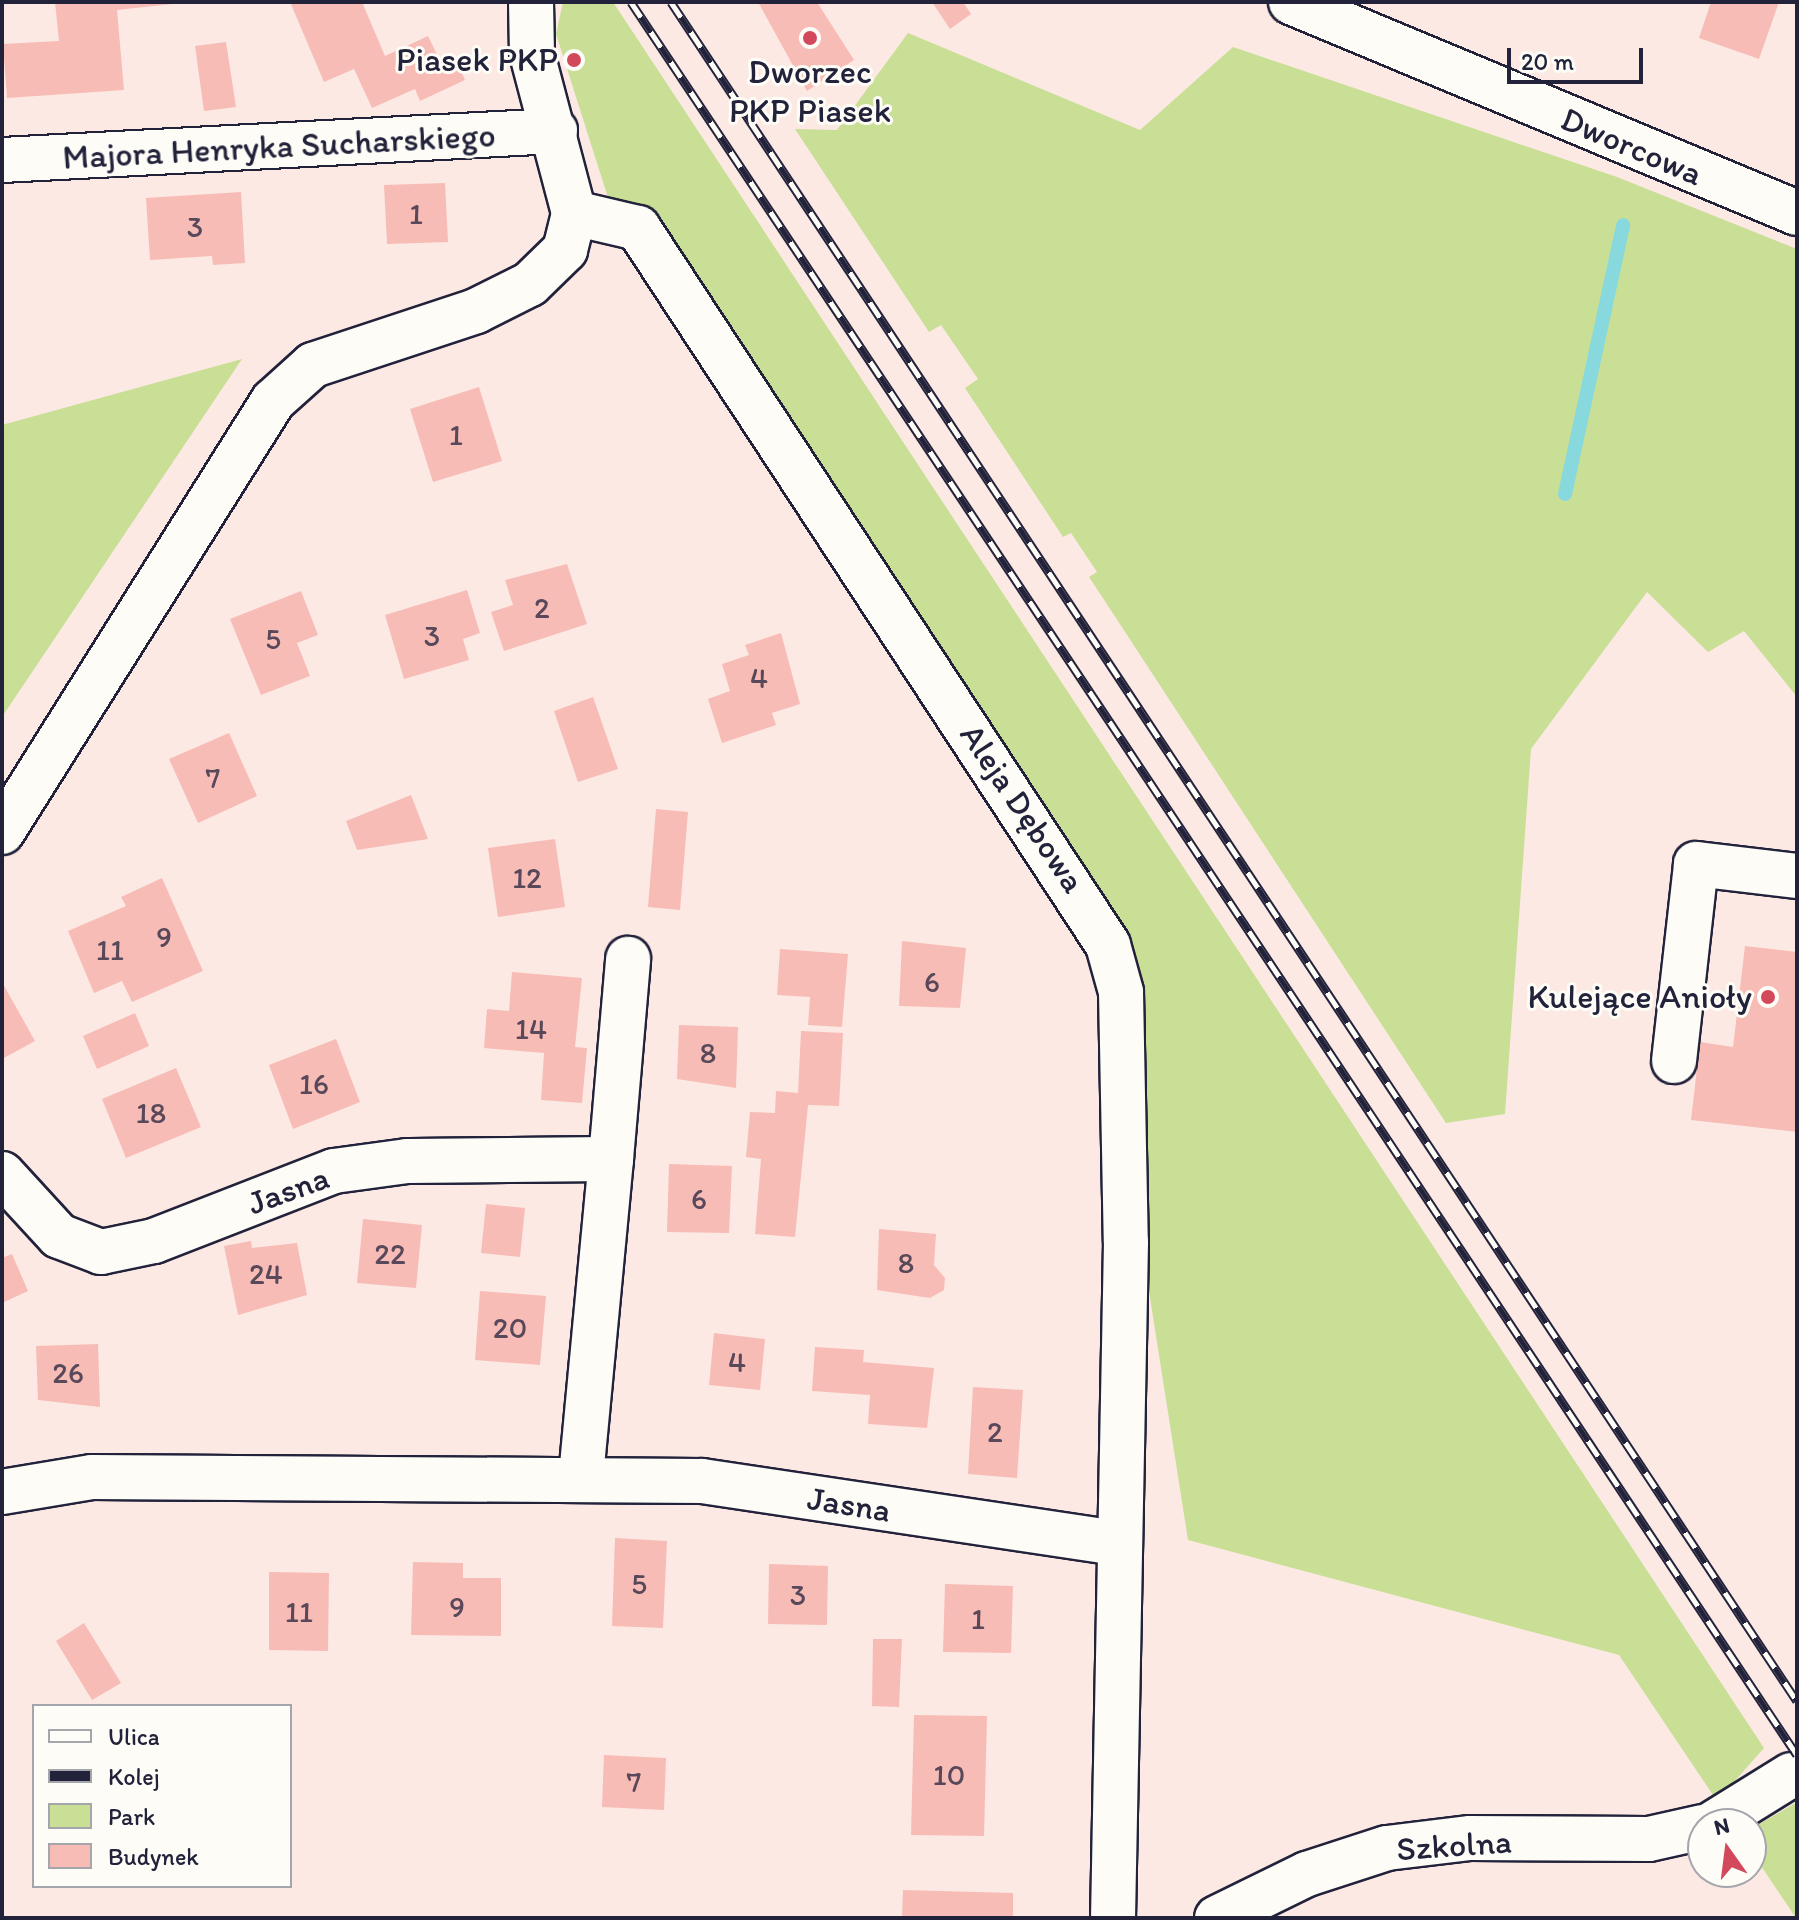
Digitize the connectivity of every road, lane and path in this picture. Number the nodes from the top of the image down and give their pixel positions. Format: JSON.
{"nodes":[{"id":1,"x":531,"y":2,"type":"edge"},
{"id":2,"x":1291,"y":2,"type":"edge"},
{"id":3,"x":555,"y":131,"type":"junction"},
{"id":4,"x":2,"y":160,"type":"edge"},
{"id":5,"x":574,"y":213,"type":"junction"},
{"id":6,"x":1797,"y":213,"type":"edge"},
{"id":7,"x":2,"y":832,"type":"edge"},
{"id":8,"x":1797,"y":876,"type":"edge"},
{"id":9,"x":628,"y":959,"type":"dead end"},
{"id":10,"x":1674,"y":1061,"type":"dead end"},
{"id":11,"x":611,"y":1159,"type":"junction"},
{"id":12,"x":2,"y":1174,"type":"edge"},
{"id":13,"x":581,"y":1478,"type":"junction"},
{"id":14,"x":2,"y":1492,"type":"edge"},
{"id":15,"x":1116,"y":1543,"type":"junction"},
{"id":16,"x":1791,"y":1775,"type":"dead end"},
{"id":17,"x":1738,"y":1808,"type":"edge"},
{"id":18,"x":1687,"y":1831,"type":"edge"},
{"id":19,"x":1113,"y":1918,"type":"edge"},
{"id":20,"x":1217,"y":1918,"type":"edge"}],
"edges":[{"from":1,"to":3,"type":"street"},
{"from":2,"to":6,"type":"street","name":"Dworcowa"},
{"from":3,"to":4,"type":"street","name":"Majora Henryka Sucharskiego"},
{"from":3,"to":5,"type":"street"},
{"from":5,"to":7,"type":"street"},
{"from":5,"to":15,"type":"street","name":"Aleja Dębowa"},
{"from":8,"to":10,"type":"street"},
{"from":9,"to":11,"type":"street"},
{"from":11,"to":12,"type":"street","name":"Jasna"},
{"from":11,"to":13,"type":"street"},
{"from":13,"to":14,"type":"street","name":"Jasna"},
{"from":13,"to":15,"type":"street","name":"Jasna"},
{"from":15,"to":19,"type":"street","name":"Aleja Dębowa"},
{"from":16,"to":17,"type":"street"},
{"from":18,"to":20,"type":"street","name":"Szkolna"}]}
